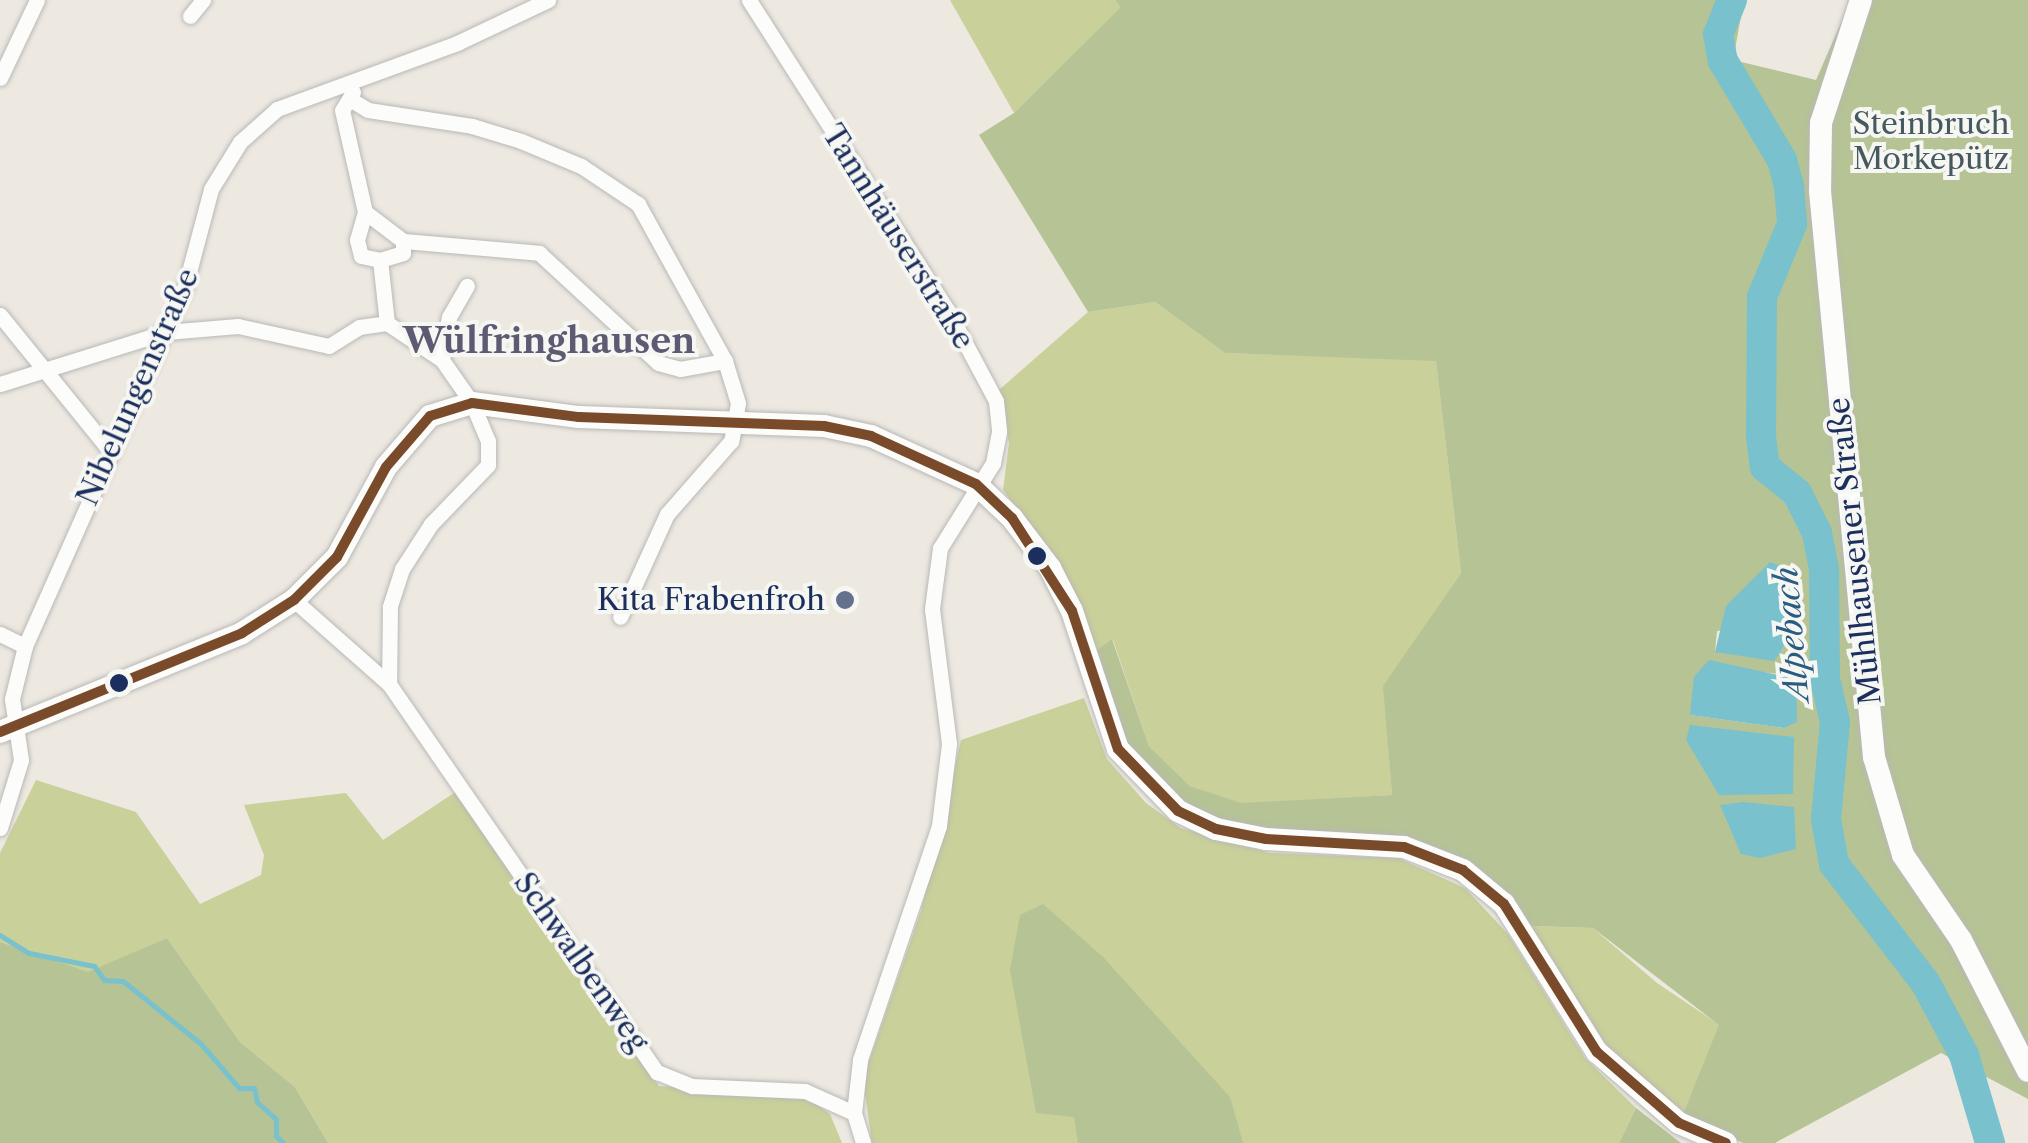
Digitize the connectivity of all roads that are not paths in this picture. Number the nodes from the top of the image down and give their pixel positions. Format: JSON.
{"nodes":[{"id":1,"x":38,"y":0,"type":"edge"},
{"id":2,"x":203,"y":0,"type":"edge"},
{"id":3,"x":548,"y":0,"type":"edge"},
{"id":4,"x":749,"y":0,"type":"edge"},
{"id":5,"x":1861,"y":0,"type":"edge"},
{"id":6,"x":516,"y":7,"type":"edge"},
{"id":7,"x":190,"y":16,"type":"dead end"},
{"id":8,"x":0,"y":78,"type":"edge"},
{"id":9,"x":339,"y":85,"type":"junction"},
{"id":10,"x":347,"y":106,"type":"junction"},
{"id":11,"x":365,"y":212,"type":"junction"},
{"id":12,"x":403,"y":240,"type":"junction"},
{"id":13,"x":380,"y":260,"type":"junction"},
{"id":14,"x":466,"y":286,"type":"dead end"},
{"id":15,"x":0,"y":315,"type":"edge"},
{"id":16,"x":387,"y":323,"type":"junction"},
{"id":17,"x":166,"y":332,"type":"junction"},
{"id":18,"x":442,"y":360,"type":"junction"},
{"id":19,"x":725,"y":362,"type":"junction"},
{"id":20,"x":43,"y":372,"type":"junction"},
{"id":21,"x":0,"y":384,"type":"edge"},
{"id":22,"x":472,"y":403,"type":"junction"},
{"id":23,"x":735,"y":419,"type":"junction"},
{"id":24,"x":110,"y":451,"type":"junction"},
{"id":25,"x":976,"y":484,"type":"junction"},
{"id":26,"x":294,"y":600,"type":"junction"},
{"id":27,"x":620,"y":617,"type":"dead end"},
{"id":28,"x":0,"y":634,"type":"edge"},
{"id":29,"x":25,"y":646,"type":"junction"},
{"id":30,"x":389,"y":684,"type":"junction"},
{"id":31,"x":8,"y":731,"type":"edge"},
{"id":32,"x":0,"y":828,"type":"edge"},
{"id":33,"x":2028,"y":1072,"type":"edge"},
{"id":34,"x":854,"y":1113,"type":"junction"},
{"id":35,"x":863,"y":1143,"type":"edge"},
{"id":36,"x":1726,"y":1143,"type":"edge"}],
"edges":[{"from":1,"to":8,"type":"street"},
{"from":2,"to":7,"type":"street"},
{"from":3,"to":6,"type":"street","name":"Nibelungenstraße"},
{"from":4,"to":25,"type":"street","name":"Tannhäuserstraße"},
{"from":5,"to":33,"type":"street","name":"Mühlhausener Straße"},
{"from":6,"to":9,"type":"street","name":"Nibelungenstraße"},
{"from":9,"to":10,"type":"street"},
{"from":9,"to":17,"type":"street","name":"Nibelungenstraße"},
{"from":10,"to":11,"type":"street"},
{"from":10,"to":19,"type":"street"},
{"from":11,"to":12,"type":"street"},
{"from":11,"to":13,"type":"street"},
{"from":12,"to":13,"type":"street"},
{"from":12,"to":19,"type":"street"},
{"from":13,"to":16,"type":"street"},
{"from":14,"to":18,"type":"street"},
{"from":15,"to":20,"type":"street"},
{"from":16,"to":17,"type":"street"},
{"from":16,"to":18,"type":"street"},
{"from":17,"to":20,"type":"street"},
{"from":17,"to":24,"type":"street","name":"Nibelungenstraße"},
{"from":18,"to":22,"type":"street"},
{"from":19,"to":23,"type":"street"},
{"from":20,"to":21,"type":"street"},
{"from":20,"to":24,"type":"street"},
{"from":22,"to":23,"type":"street"},
{"from":22,"to":26,"type":"street"},
{"from":22,"to":30,"type":"street"},
{"from":23,"to":25,"type":"street"},
{"from":23,"to":27,"type":"street"},
{"from":24,"to":29,"type":"street","name":"Nibelungenstraße"},
{"from":25,"to":34,"type":"street","name":"Tannhäuserstraße"},
{"from":25,"to":36,"type":"street"},
{"from":26,"to":30,"type":"street","name":"Schwalbenweg"},
{"from":26,"to":31,"type":"street"},
{"from":28,"to":29,"type":"street"},
{"from":29,"to":31,"type":"street","name":"Nibelungenstraße"},
{"from":30,"to":34,"type":"street","name":"Schwalbenweg"},
{"from":31,"to":32,"type":"street","name":"Nibelungenstraße"},
{"from":34,"to":35,"type":"street"}]}
